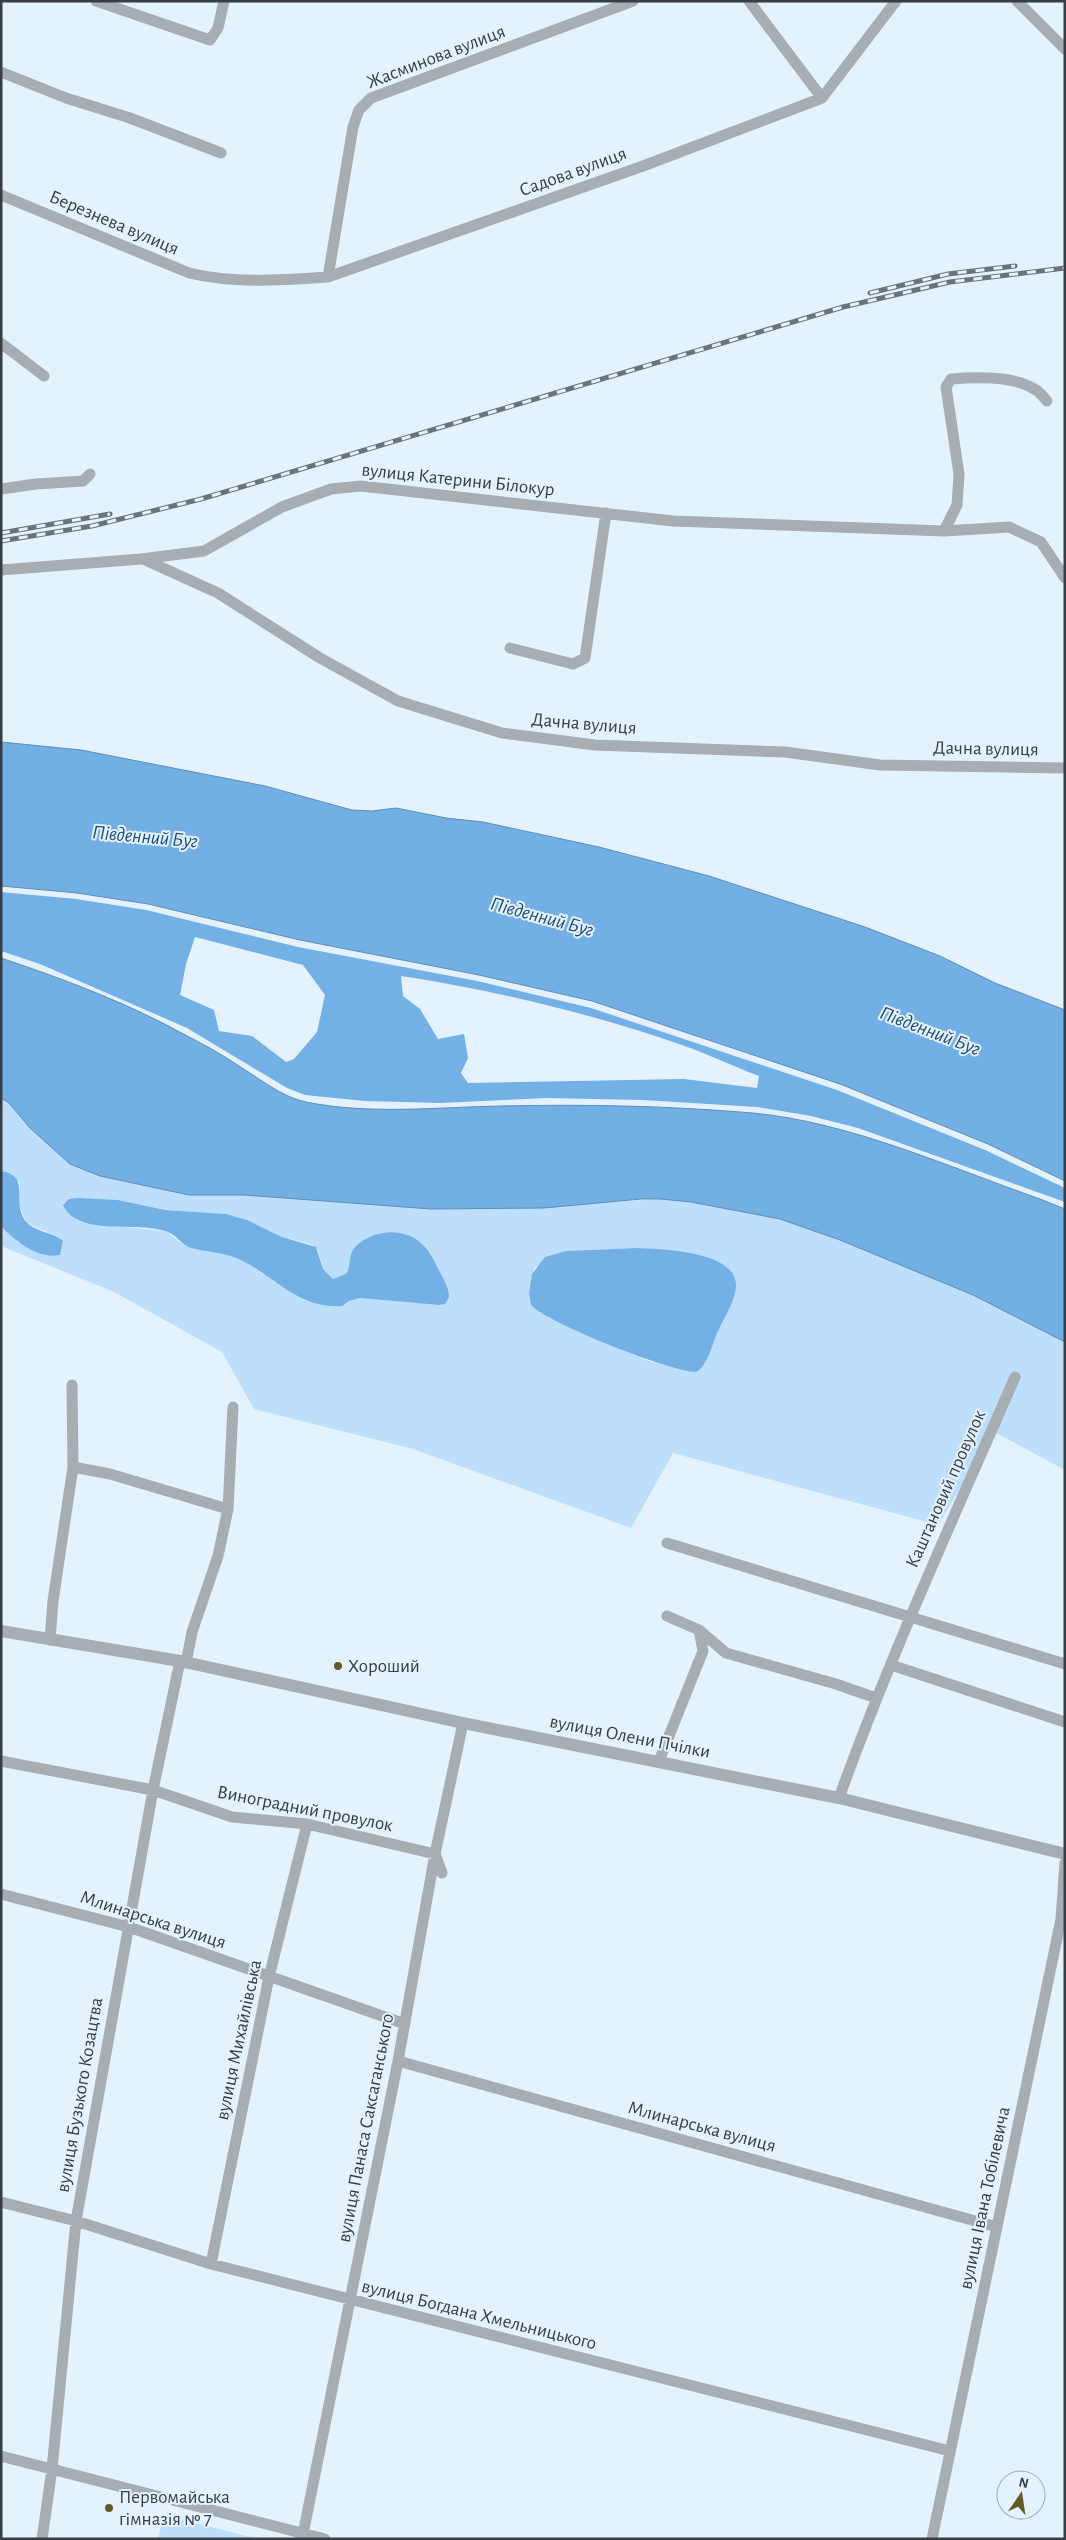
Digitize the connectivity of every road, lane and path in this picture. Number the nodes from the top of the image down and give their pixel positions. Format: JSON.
{"nodes":[{"id":1,"x":96,"y":1,"type":"edge"},
{"id":2,"x":224,"y":1,"type":"edge"},
{"id":3,"x":633,"y":1,"type":"edge"},
{"id":4,"x":749,"y":1,"type":"edge"},
{"id":5,"x":896,"y":1,"type":"edge"},
{"id":6,"x":1017,"y":1,"type":"edge"},
{"id":7,"x":116,"y":5,"type":"edge"},
{"id":8,"x":1065,"y":49,"type":"edge"},
{"id":9,"x":1,"y":72,"type":"edge"},
{"id":10,"x":822,"y":98,"type":"junction"},
{"id":11,"x":221,"y":153,"type":"dead end"},
{"id":12,"x":1,"y":195,"type":"edge"},
{"id":13,"x":328,"y":278,"type":"junction"},
{"id":14,"x":214,"y":279,"type":"joint"},
{"id":15,"x":1,"y":343,"type":"edge"},
{"id":16,"x":44,"y":376,"type":"dead end"},
{"id":17,"x":1047,"y":401,"type":"dead end"},
{"id":18,"x":90,"y":474,"type":"dead end"},
{"id":19,"x":1,"y":490,"type":"edge"},
{"id":20,"x":606,"y":513,"type":"junction"},
{"id":21,"x":944,"y":532,"type":"junction"},
{"id":22,"x":141,"y":559,"type":"junction"},
{"id":23,"x":1,"y":570,"type":"edge"},
{"id":24,"x":1065,"y":578,"type":"edge"},
{"id":25,"x":510,"y":648,"type":"dead end"},
{"id":26,"x":1065,"y":768,"type":"edge"},
{"id":27,"x":1015,"y":1377,"type":"dead end"},
{"id":28,"x":72,"y":1385,"type":"dead end"},
{"id":29,"x":233,"y":1407,"type":"dead end"},
{"id":30,"x":73,"y":1467,"type":"junction"},
{"id":31,"x":228,"y":1509,"type":"junction"},
{"id":32,"x":667,"y":1543,"type":"dead end"},
{"id":33,"x":910,"y":1615,"type":"junction"},
{"id":34,"x":667,"y":1616,"type":"dead end"},
{"id":35,"x":699,"y":1630,"type":"junction"},
{"id":36,"x":1,"y":1631,"type":"edge"},
{"id":37,"x":50,"y":1640,"type":"junction"},
{"id":38,"x":183,"y":1662,"type":"junction"},
{"id":39,"x":1065,"y":1664,"type":"edge"},
{"id":40,"x":891,"y":1665,"type":"junction"},
{"id":41,"x":876,"y":1698,"type":"junction"},
{"id":42,"x":1065,"y":1722,"type":"edge"},
{"id":43,"x":463,"y":1723,"type":"junction"},
{"id":44,"x":1,"y":1761,"type":"edge"},
{"id":45,"x":660,"y":1761,"type":"junction"},
{"id":46,"x":153,"y":1790,"type":"junction"},
{"id":47,"x":839,"y":1798,"type":"junction"},
{"id":48,"x":307,"y":1824,"type":"junction"},
{"id":49,"x":435,"y":1854,"type":"junction"},
{"id":50,"x":1065,"y":1854,"type":"edge"},
{"id":51,"x":1065,"y":1863,"type":"edge"},
{"id":52,"x":442,"y":1873,"type":"dead end"},
{"id":53,"x":2,"y":1897,"type":"edge"},
{"id":54,"x":129,"y":1927,"type":"junction"},
{"id":55,"x":269,"y":1977,"type":"junction"},
{"id":56,"x":405,"y":2024,"type":"junction"},
{"id":57,"x":398,"y":2061,"type":"junction"},
{"id":58,"x":1,"y":2202,"type":"edge"},
{"id":59,"x":76,"y":2221,"type":"junction"},
{"id":60,"x":996,"y":2227,"type":"junction"},
{"id":61,"x":211,"y":2264,"type":"junction"},
{"id":62,"x":350,"y":2300,"type":"junction"},
{"id":63,"x":950,"y":2451,"type":"junction"},
{"id":64,"x":1,"y":2456,"type":"edge"},
{"id":65,"x":52,"y":2469,"type":"junction"},
{"id":66,"x":302,"y":2536,"type":"edge"},
{"id":67,"x":42,"y":2539,"type":"edge"},
{"id":68,"x":324,"y":2539,"type":"edge"},
{"id":69,"x":932,"y":2539,"type":"edge"}],
"edges":[{"from":1,"to":7,"type":"street"},
{"from":2,"to":7,"type":"street"},
{"from":3,"to":13,"type":"street","name":"Жасминова вулиця"},
{"from":4,"to":10,"type":"street"},
{"from":5,"to":10,"type":"street"},
{"from":6,"to":8,"type":"street"},
{"from":9,"to":11,"type":"street"},
{"from":10,"to":13,"type":"street","name":"Садова вулиця"},
{"from":12,"to":14,"type":"street","name":"Березнева вулиця"},
{"from":13,"to":14,"type":"street","name":"Садова вулиця"},
{"from":15,"to":16,"type":"street"},
{"from":17,"to":21,"type":"street"},
{"from":18,"to":19,"type":"street"},
{"from":20,"to":21,"type":"street","name":"вулиця Катерини Білокур"},
{"from":20,"to":22,"type":"street","name":"вулиця Катерини Білокур"},
{"from":20,"to":25,"type":"street"},
{"from":21,"to":24,"type":"street","name":"вулиця Катерини Білокур"},
{"from":22,"to":23,"type":"street","name":"вулиця Катерини Білокур"},
{"from":22,"to":26,"type":"street","name":"Дачна вулиця"},
{"from":27,"to":33,"type":"street","name":"Каштановий провулок"},
{"from":28,"to":30,"type":"street"},
{"from":29,"to":31,"type":"street"},
{"from":30,"to":31,"type":"street"},
{"from":30,"to":37,"type":"street"},
{"from":31,"to":38,"type":"street"},
{"from":32,"to":33,"type":"street"},
{"from":33,"to":39,"type":"street"},
{"from":33,"to":40,"type":"street","name":"Каштановий провулок"},
{"from":34,"to":35,"type":"street"},
{"from":35,"to":41,"type":"street"},
{"from":35,"to":45,"type":"street"},
{"from":36,"to":37,"type":"street","name":"вулиця Олени Пчілки"},
{"from":37,"to":38,"type":"street","name":"вулиця Олени Пчілки"},
{"from":38,"to":43,"type":"street","name":"вулиця Олени Пчілки"},
{"from":38,"to":46,"type":"street","name":"вулиця Бузького Козацтва"},
{"from":40,"to":41,"type":"street","name":"Каштановий провулок"},
{"from":40,"to":42,"type":"street"},
{"from":41,"to":47,"type":"street","name":"Каштановий провулок"},
{"from":43,"to":45,"type":"street","name":"вулиця Олени Пчілки"},
{"from":43,"to":49,"type":"street","name":"вулиця Панаса Саксаганського"},
{"from":44,"to":46,"type":"street","name":"Виноградний провулок"},
{"from":45,"to":47,"type":"street","name":"вулиця Олени Пчілки"},
{"from":46,"to":48,"type":"street","name":"Виноградний провулок"},
{"from":46,"to":54,"type":"street","name":"вулиця Бузького Козацтва"},
{"from":47,"to":50,"type":"street","name":"вулиця Олени Пчілки"},
{"from":48,"to":49,"type":"street","name":"Виноградний провулок"},
{"from":48,"to":55,"type":"street","name":"вулиця Михайлівська"},
{"from":49,"to":52,"type":"street"},
{"from":49,"to":56,"type":"street","name":"вулиця Панаса Саксаганського"},
{"from":51,"to":60,"type":"street","name":"вулиця Івана Тобілевича"},
{"from":53,"to":54,"type":"street","name":"Млинарська вулиця"},
{"from":54,"to":55,"type":"street","name":"Млинарська вулиця"},
{"from":54,"to":59,"type":"street","name":"вулиця Бузького Козацтва"},
{"from":55,"to":56,"type":"street","name":"Млинарська вулиця"},
{"from":55,"to":61,"type":"street","name":"вулиця Михайлівська"},
{"from":56,"to":57,"type":"street","name":"вулиця Панаса Саксаганського"},
{"from":57,"to":60,"type":"street","name":"Млинарська вулиця"},
{"from":57,"to":62,"type":"street","name":"вулиця Панаса Саксаганського"},
{"from":58,"to":59,"type":"street","name":"вулиця Богдана Хмельницького"},
{"from":59,"to":61,"type":"street","name":"вулиця Богдана Хмельницького"},
{"from":59,"to":65,"type":"street","name":"вулиця Бузького Козацтва"},
{"from":60,"to":63,"type":"street","name":"вулиця Івана Тобілевича"},
{"from":61,"to":62,"type":"street","name":"вулиця Богдана Хмельницького"},
{"from":62,"to":63,"type":"street","name":"вулиця Богдана Хмельницького"},
{"from":62,"to":66,"type":"street","name":"вулиця Панаса Саксаганського"},
{"from":63,"to":69,"type":"street","name":"вулиця Івана Тобілевича"},
{"from":64,"to":65,"type":"street"},
{"from":65,"to":66,"type":"street"},
{"from":65,"to":67,"type":"street","name":"вулиця Бузького Козацтва"},
{"from":66,"to":68,"type":"street"}]}
